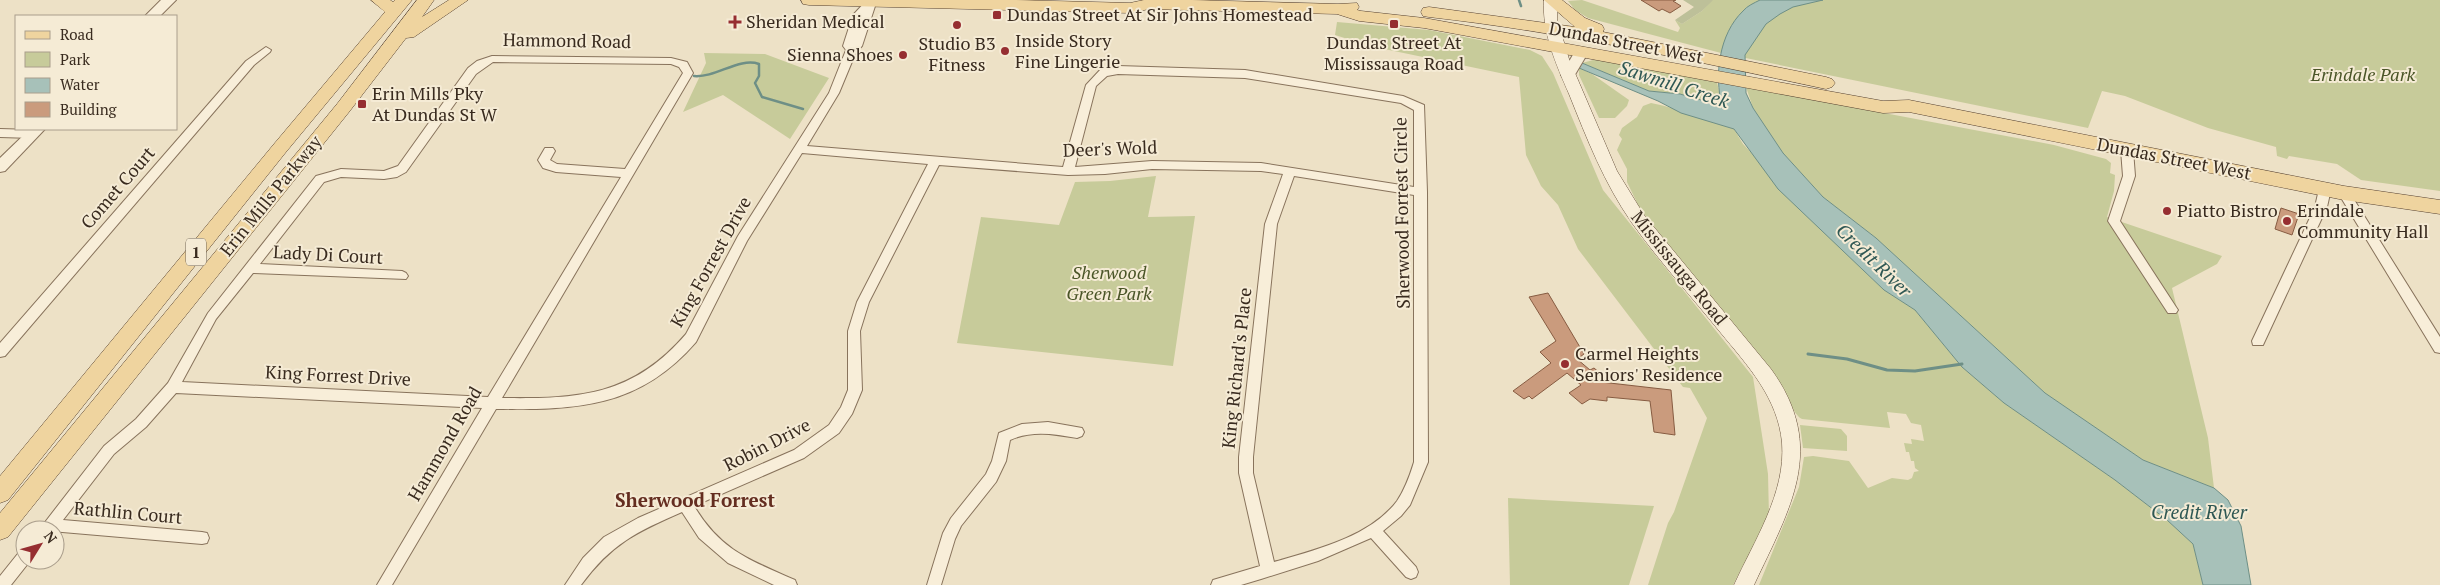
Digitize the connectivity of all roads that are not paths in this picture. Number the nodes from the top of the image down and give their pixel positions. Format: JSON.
{"nodes":[{"id":1,"x":169,"y":0,"type":"edge"},
{"id":2,"x":379,"y":0,"type":"edge"},
{"id":3,"x":426,"y":0,"type":"edge"},
{"id":4,"x":460,"y":0,"type":"edge"},
{"id":5,"x":809,"y":0,"type":"edge"},
{"id":6,"x":1552,"y":0,"type":"edge"},
{"id":7,"x":872,"y":1,"type":"edge"},
{"id":8,"x":1141,"y":2,"type":"edge"},
{"id":9,"x":399,"y":6,"type":"edge"},
{"id":10,"x":1338,"y":9,"type":"junction"},
{"id":11,"x":153,"y":15,"type":"edge"},
{"id":12,"x":1553,"y":28,"type":"junction"},
{"id":13,"x":396,"y":38,"type":"junction"},
{"id":14,"x":1613,"y":39,"type":"junction"},
{"id":15,"x":1558,"y":47,"type":"junction"},
{"id":16,"x":266,"y":50,"type":"dead end"},
{"id":17,"x":1582,"y":51,"type":"junction"},
{"id":18,"x":1568,"y":75,"type":"junction"},
{"id":19,"x":1792,"y":83,"type":"junction"},
{"id":20,"x":35,"y":131,"type":"edge"},
{"id":21,"x":0,"y":132,"type":"edge"},
{"id":22,"x":798,"y":149,"type":"junction"},
{"id":23,"x":2127,"y":150,"type":"junction"},
{"id":24,"x":550,"y":151,"type":"dead end"},
{"id":25,"x":936,"y":159,"type":"junction"},
{"id":26,"x":0,"y":167,"type":"edge"},
{"id":27,"x":1068,"y":170,"type":"junction"},
{"id":28,"x":1290,"y":172,"type":"junction"},
{"id":29,"x":626,"y":173,"type":"junction"},
{"id":30,"x":2325,"y":189,"type":"junction"},
{"id":31,"x":1422,"y":192,"type":"junction"},
{"id":32,"x":2344,"y":193,"type":"junction"},
{"id":33,"x":2440,"y":208,"type":"edge"},
{"id":34,"x":252,"y":268,"type":"junction"},
{"id":35,"x":402,"y":276,"type":"dead end"},
{"id":36,"x":2172,"y":310,"type":"dead end"},
{"id":37,"x":2258,"y":341,"type":"dead end"},
{"id":38,"x":2440,"y":348,"type":"edge"},
{"id":39,"x":0,"y":352,"type":"edge"},
{"id":40,"x":173,"y":387,"type":"junction"},
{"id":41,"x":491,"y":403,"type":"junction"},
{"id":42,"x":1077,"y":432,"type":"dead end"},
{"id":43,"x":0,"y":493,"type":"edge"},
{"id":44,"x":685,"y":505,"type":"junction"},
{"id":45,"x":54,"y":520,"type":"edge"},
{"id":46,"x":65,"y":529,"type":"edge"},
{"id":47,"x":0,"y":530,"type":"edge"},
{"id":48,"x":1374,"y":532,"type":"junction"},
{"id":49,"x":202,"y":538,"type":"dead end"},
{"id":50,"x":15,"y":569,"type":"edge"},
{"id":51,"x":1268,"y":570,"type":"junction"},
{"id":52,"x":1411,"y":572,"type":"dead end"},
{"id":53,"x":2,"y":585,"type":"edge"},
{"id":54,"x":384,"y":585,"type":"edge"},
{"id":55,"x":572,"y":585,"type":"edge"},
{"id":56,"x":790,"y":585,"type":"edge"},
{"id":57,"x":934,"y":585,"type":"edge"},
{"id":58,"x":1218,"y":585,"type":"edge"},
{"id":59,"x":1744,"y":585,"type":"edge"}],
"edges":[{"from":1,"to":11,"type":"street"},
{"from":2,"to":9,"type":"main road"},
{"from":3,"to":13,"type":"main road","name":"Erin Mills Parkway","number":"1"},
{"from":4,"to":13,"type":"main road"},
{"from":5,"to":7,"type":"main road","name":"Dundas Street West"},
{"from":6,"to":12,"type":"main road","name":"Mississauga Road"},
{"from":6,"to":14,"type":"main road"},
{"from":7,"to":8,"type":"main road","name":"Dundas Street West"},
{"from":7,"to":22,"type":"street","name":"King Forrest Drive"},
{"from":8,"to":10,"type":"main road","name":"Dundas Street West"},
{"from":9,"to":43,"type":"main road","name":"Erin Mills Parkway","number":"1"},
{"from":10,"to":12,"type":"main road","name":"Dundas Street West"},
{"from":10,"to":15,"type":"main road","name":"Dundas Street West"},
{"from":12,"to":14,"type":"main road","name":"Dundas Street West"},
{"from":12,"to":15,"type":"main road","name":"Mississauga Road"},
{"from":13,"to":47,"type":"main road","name":"Erin Mills Parkway","number":"1"},
{"from":14,"to":19,"type":"main road","name":"Dundas Street West"},
{"from":15,"to":17,"type":"main road","name":"Dundas Street West"},
{"from":15,"to":18,"type":"main road","name":"Mississauga Road"},
{"from":16,"to":39,"type":"street","name":"Comet Court"},
{"from":17,"to":18,"type":"street"},
{"from":17,"to":19,"type":"main road","name":"Dundas Street West"},
{"from":18,"to":59,"type":"main road","name":"Mississauga Road"},
{"from":19,"to":23,"type":"main road","name":"Dundas Street West"},
{"from":20,"to":21,"type":"street"},
{"from":20,"to":26,"type":"street"},
{"from":22,"to":25,"type":"street","name":"Deer's Wold"},
{"from":22,"to":41,"type":"street","name":"King Forrest Drive"},
{"from":23,"to":30,"type":"main road","name":"Dundas Street West"},
{"from":23,"to":36,"type":"street"},
{"from":24,"to":29,"type":"street"},
{"from":25,"to":27,"type":"street","name":"Deer's Wold"},
{"from":25,"to":44,"type":"street","name":"Robin Drive"},
{"from":27,"to":28,"type":"street","name":"Deer's Wold"},
{"from":27,"to":31,"type":"street","name":"Sherwood Forrest Circle"},
{"from":28,"to":31,"type":"street","name":"Deer's Wold"},
{"from":28,"to":51,"type":"street","name":"King Richard's Place"},
{"from":29,"to":34,"type":"street","name":"Hammond Road"},
{"from":29,"to":41,"type":"street","name":"Hammond Road"},
{"from":30,"to":32,"type":"main road","name":"Dundas Street West"},
{"from":30,"to":37,"type":"street"},
{"from":31,"to":48,"type":"street","name":"Sherwood Forrest Circle"},
{"from":32,"to":33,"type":"main road","name":"Dundas Street West"},
{"from":32,"to":38,"type":"street"},
{"from":34,"to":35,"type":"street","name":"Lady Di Court"},
{"from":34,"to":40,"type":"street","name":"Hammond Road"},
{"from":40,"to":41,"type":"street","name":"King Forrest Drive"},
{"from":40,"to":45,"type":"street","name":"Hammond Road"},
{"from":41,"to":54,"type":"street","name":"Hammond Road"},
{"from":42,"to":57,"type":"street"},
{"from":44,"to":55,"type":"street","name":"Robin Drive"},
{"from":44,"to":56,"type":"street"},
{"from":46,"to":49,"type":"street","name":"Rathlin Court"},
{"from":48,"to":51,"type":"street","name":"Sherwood Forrest Circle"},
{"from":48,"to":52,"type":"street"},
{"from":50,"to":53,"type":"street"},
{"from":51,"to":58,"type":"street","name":"Sherwood Forrest Circle"}]}
